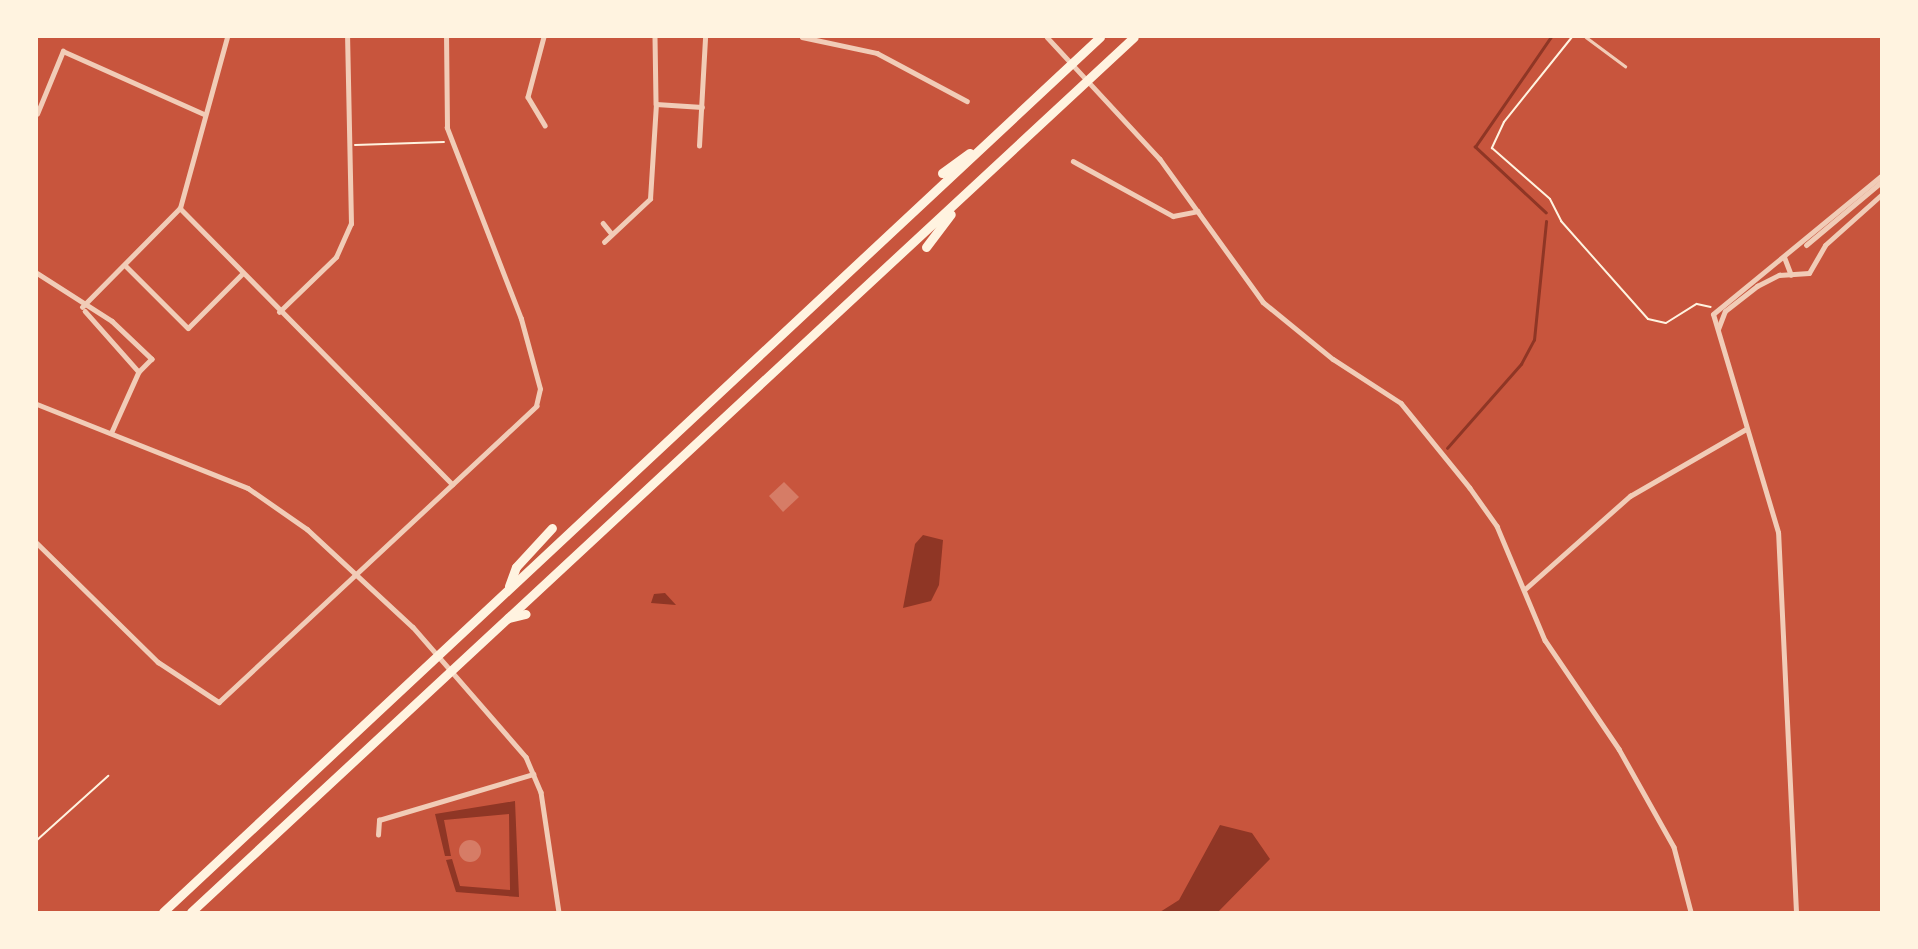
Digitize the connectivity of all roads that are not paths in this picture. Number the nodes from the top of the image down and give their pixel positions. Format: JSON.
{"nodes":[{"id":1,"x":228,"y":37,"type":"edge"},
{"id":2,"x":347,"y":37,"type":"edge"},
{"id":3,"x":446,"y":37,"type":"edge"},
{"id":4,"x":544,"y":37,"type":"edge"},
{"id":5,"x":655,"y":37,"type":"edge"},
{"id":6,"x":705,"y":37,"type":"edge"},
{"id":7,"x":802,"y":37,"type":"edge"},
{"id":8,"x":1047,"y":37,"type":"edge"},
{"id":9,"x":1100,"y":37,"type":"edge"},
{"id":10,"x":1135,"y":37,"type":"edge"},
{"id":11,"x":1587,"y":37,"type":"edge"},
{"id":12,"x":1625,"y":66,"type":"dead end"},
{"id":13,"x":967,"y":101,"type":"dead end"},
{"id":14,"x":656,"y":104,"type":"junction"},
{"id":15,"x":702,"y":107,"type":"junction"},
{"id":16,"x":37,"y":114,"type":"edge"},
{"id":17,"x":204,"y":114,"type":"junction"},
{"id":18,"x":545,"y":125,"type":"dead end"},
{"id":19,"x":1000,"y":131,"type":"junction"},
{"id":20,"x":699,"y":146,"type":"dead end"},
{"id":21,"x":1073,"y":161,"type":"dead end"},
{"id":22,"x":942,"y":173,"type":"dead end"},
{"id":23,"x":1881,"y":176,"type":"edge"},
{"id":24,"x":1881,"y":182,"type":"edge"},
{"id":25,"x":967,"y":193,"type":"junction"},
{"id":26,"x":1881,"y":195,"type":"edge"},
{"id":27,"x":180,"y":208,"type":"junction"},
{"id":28,"x":1198,"y":211,"type":"junction"},
{"id":29,"x":603,"y":223,"type":"dead end"},
{"id":30,"x":612,"y":234,"type":"junction"},
{"id":31,"x":604,"y":242,"type":"dead end"},
{"id":32,"x":1803,"y":245,"type":"junction"},
{"id":33,"x":926,"y":247,"type":"dead end"},
{"id":34,"x":1784,"y":255,"type":"junction"},
{"id":35,"x":1815,"y":259,"type":"junction"},
{"id":36,"x":125,"y":265,"type":"junction"},
{"id":37,"x":37,"y":273,"type":"edge"},
{"id":38,"x":242,"y":274,"type":"junction"},
{"id":39,"x":1791,"y":275,"type":"junction"},
{"id":40,"x":82,"y":307,"type":"junction"},
{"id":41,"x":279,"y":312,"type":"junction"},
{"id":42,"x":1717,"y":332,"type":"junction"},
{"id":43,"x":139,"y":372,"type":"junction"},
{"id":44,"x":37,"y":404,"type":"edge"},
{"id":45,"x":1746,"y":429,"type":"junction"},
{"id":46,"x":112,"y":432,"type":"junction"},
{"id":47,"x":452,"y":484,"type":"junction"},
{"id":48,"x":552,"y":528,"type":"dead end"},
{"id":49,"x":37,"y":543,"type":"edge"},
{"id":50,"x":358,"y":573,"type":"junction"},
{"id":51,"x":508,"y":588,"type":"junction"},
{"id":52,"x":1524,"y":590,"type":"junction"},
{"id":53,"x":526,"y":614,"type":"dead end"},
{"id":54,"x":506,"y":618,"type":"junction"},
{"id":55,"x":533,"y":774,"type":"junction"},
{"id":56,"x":378,"y":835,"type":"dead end"},
{"id":57,"x":163,"y":912,"type":"edge"},
{"id":58,"x":191,"y":912,"type":"edge"},
{"id":59,"x":559,"y":912,"type":"edge"},
{"id":60,"x":1691,"y":912,"type":"edge"},
{"id":61,"x":1797,"y":912,"type":"edge"}],
"edges":[{"from":1,"to":17,"type":"street"},
{"from":2,"to":41,"type":"street"},
{"from":3,"to":47,"type":"street"},
{"from":4,"to":18,"type":"street"},
{"from":5,"to":14,"type":"street"},
{"from":6,"to":15,"type":"street"},
{"from":7,"to":13,"type":"street"},
{"from":8,"to":28,"type":"street"},
{"from":9,"to":19,"type":"highway"},
{"from":10,"to":25,"type":"highway"},
{"from":11,"to":12,"type":"lane"},
{"from":14,"to":15,"type":"street"},
{"from":14,"to":30,"type":"street"},
{"from":15,"to":20,"type":"street"},
{"from":16,"to":17,"type":"street"},
{"from":17,"to":27,"type":"street"},
{"from":19,"to":22,"type":"highway"},
{"from":19,"to":51,"type":"highway"},
{"from":21,"to":28,"type":"street"},
{"from":23,"to":32,"type":"street"},
{"from":24,"to":32,"type":"street"},
{"from":25,"to":33,"type":"highway"},
{"from":25,"to":54,"type":"highway"},
{"from":26,"to":35,"type":"street"},
{"from":27,"to":36,"type":"street"},
{"from":27,"to":38,"type":"street"},
{"from":28,"to":52,"type":"street"},
{"from":29,"to":30,"type":"street"},
{"from":30,"to":31,"type":"street"},
{"from":32,"to":34,"type":"street"},
{"from":32,"to":35,"type":"street"},
{"from":34,"to":39,"type":"street"},
{"from":34,"to":42,"type":"street"},
{"from":35,"to":39,"type":"street"},
{"from":36,"to":38,"type":"street"},
{"from":36,"to":40,"type":"street"},
{"from":37,"to":40,"type":"street"},
{"from":38,"to":41,"type":"street"},
{"from":39,"to":42,"type":"street"},
{"from":40,"to":43,"type":"street"},
{"from":40,"to":43,"type":"street"},
{"from":41,"to":47,"type":"street"},
{"from":42,"to":45,"type":"street"},
{"from":43,"to":46,"type":"street"},
{"from":44,"to":46,"type":"street"},
{"from":45,"to":52,"type":"street"},
{"from":45,"to":61,"type":"street"},
{"from":46,"to":50,"type":"street"},
{"from":47,"to":50,"type":"street"},
{"from":48,"to":51,"type":"highway"},
{"from":49,"to":50,"type":"street"},
{"from":50,"to":55,"type":"street"},
{"from":51,"to":57,"type":"highway"},
{"from":52,"to":60,"type":"street"},
{"from":53,"to":54,"type":"highway"},
{"from":54,"to":58,"type":"highway"},
{"from":55,"to":56,"type":"street"},
{"from":55,"to":59,"type":"street"}]}
